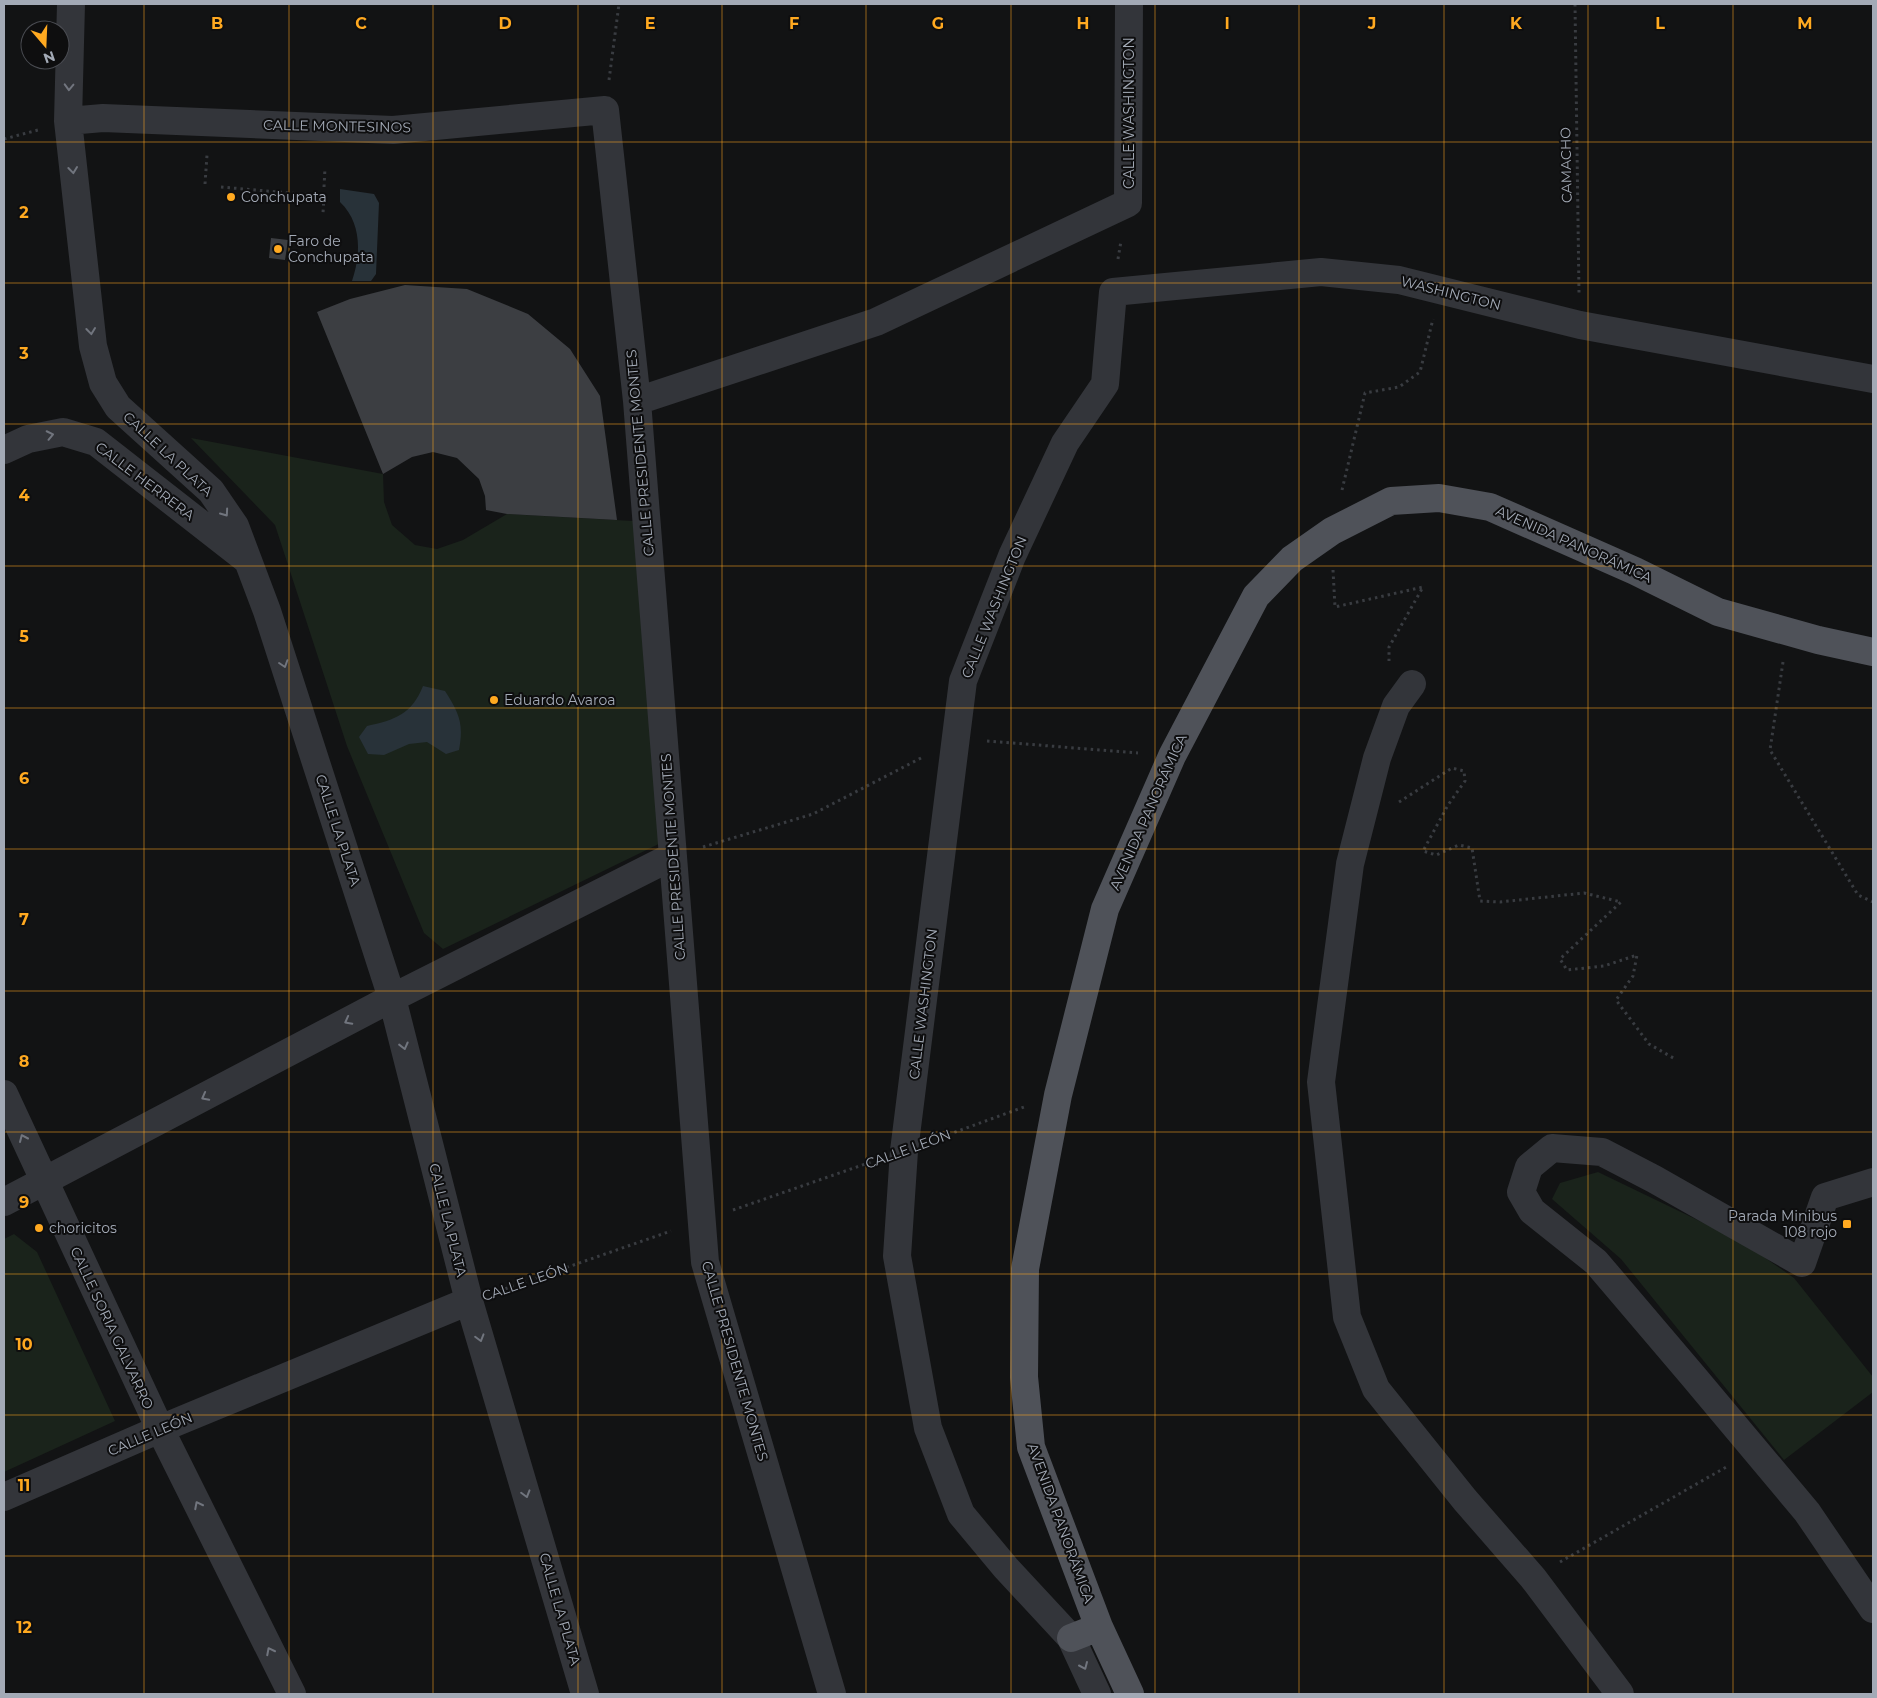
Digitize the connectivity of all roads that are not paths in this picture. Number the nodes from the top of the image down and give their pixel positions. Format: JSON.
{"nodes":[{"id":1,"x":71,"y":4,"type":"edge"},
{"id":2,"x":1130,"y":4,"type":"edge"},
{"id":3,"x":605,"y":110,"type":"joint"},
{"id":4,"x":68,"y":121,"type":"junction"},
{"id":5,"x":1113,"y":292,"type":"joint"},
{"id":6,"x":1873,"y":379,"type":"edge"},
{"id":7,"x":637,"y":401,"type":"junction"},
{"id":8,"x":4,"y":450,"type":"edge"},
{"id":9,"x":248,"y":560,"type":"junction"},
{"id":10,"x":1873,"y":652,"type":"edge"},
{"id":11,"x":1409,"y":688,"type":"road end"},
{"id":12,"x":674,"y":856,"type":"junction"},
{"id":13,"x":392,"y":998,"type":"junction"},
{"id":14,"x":4,"y":1094,"type":"edge"},
{"id":15,"x":43,"y":1182,"type":"junction"},
{"id":16,"x":1873,"y":1182,"type":"edge"},
{"id":17,"x":4,"y":1202,"type":"edge"},
{"id":18,"x":469,"y":1301,"type":"junction"},
{"id":19,"x":160,"y":1429,"type":"junction"},
{"id":20,"x":4,"y":1498,"type":"edge"},
{"id":21,"x":1873,"y":1609,"type":"edge"},
{"id":22,"x":1099,"y":1627,"type":"junction"},
{"id":23,"x":1071,"y":1638,"type":"junction"},
{"id":24,"x":292,"y":1694,"type":"edge"},
{"id":25,"x":585,"y":1694,"type":"edge"},
{"id":26,"x":832,"y":1694,"type":"edge"},
{"id":27,"x":1097,"y":1694,"type":"edge"},
{"id":28,"x":1130,"y":1694,"type":"edge"},
{"id":29,"x":1620,"y":1694,"type":"edge"}],
"edges":[{"from":1,"to":4,"type":"street","name":"CALLE LA PLATA","one_way":true},
{"from":2,"to":7,"type":"street","name":"CALLE WASHINGTON"},
{"from":3,"to":4,"type":"street","name":"CALLE MONTESINOS"},
{"from":3,"to":7,"type":"street","name":"CALLE PRESIDENTE MONTES"},
{"from":4,"to":9,"type":"street","name":"CALLE LA PLATA","one_way":true},
{"from":5,"to":6,"type":"street","name":"WASHINGTON"},
{"from":5,"to":23,"type":"street","name":"CALLE WASHINGTON"},
{"from":7,"to":12,"type":"street","name":"CALLE PRESIDENTE MONTES"},
{"from":8,"to":9,"type":"street","name":"CALLE HERRERA","one_way":true},
{"from":9,"to":13,"type":"street","name":"CALLE LA PLATA","one_way":true},
{"from":10,"to":22,"type":"main road","name":"AVENIDA PANORÁMICA"},
{"from":11,"to":29,"type":"street"},
{"from":12,"to":13,"type":"street"},
{"from":12,"to":26,"type":"street","name":"CALLE PRESIDENTE MONTES"},
{"from":13,"to":15,"type":"street","one_way":true},
{"from":13,"to":18,"type":"street","name":"CALLE LA PLATA","one_way":true},
{"from":15,"to":14,"type":"street","name":"CALLE SORIA GALVARRO","one_way":true},
{"from":15,"to":17,"type":"street"},
{"from":15,"to":19,"type":"street","name":"CALLE SORIA GALVARRO"},
{"from":16,"to":21,"type":"street"},
{"from":18,"to":19,"type":"street","name":"CALLE LEÓN"},
{"from":18,"to":25,"type":"street","name":"CALLE LA PLATA","one_way":true},
{"from":19,"to":20,"type":"street","name":"CALLE LEÓN"},
{"from":24,"to":19,"type":"street","name":"CALLE SORIA GALVARRO","one_way":true},
{"from":22,"to":23,"type":"main road"},
{"from":22,"to":28,"type":"main road","name":"AVENIDA PANORÁMICA"},
{"from":23,"to":27,"type":"street","name":"CALLE WASHINGTON","one_way":true}]}
